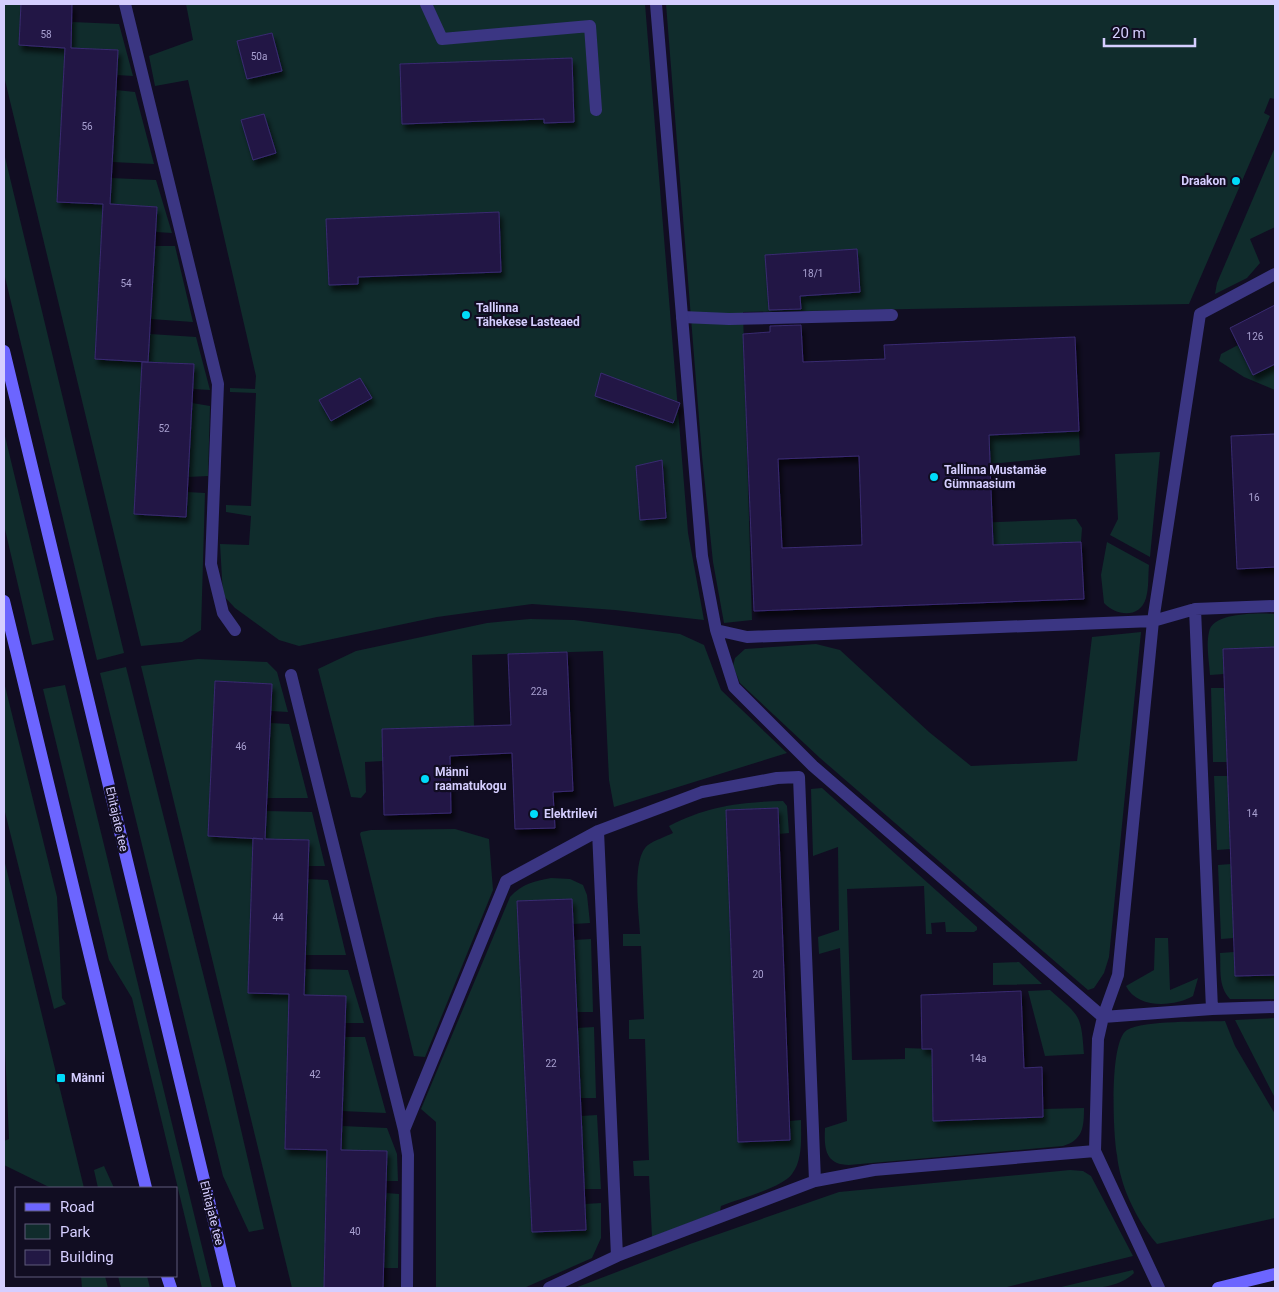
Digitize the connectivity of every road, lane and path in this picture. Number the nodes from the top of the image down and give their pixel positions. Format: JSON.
{"nodes":[{"id":1,"x":125,"y":4,"type":"edge"},
{"id":2,"x":426,"y":4,"type":"edge"},
{"id":3,"x":656,"y":4,"type":"edge"},
{"id":4,"x":596,"y":110,"type":"dead end"},
{"id":5,"x":1275,"y":274,"type":"edge"},
{"id":6,"x":892,"y":315,"type":"dead end"},
{"id":7,"x":682,"y":317,"type":"junction"},
{"id":8,"x":4,"y":351,"type":"edge"},
{"id":9,"x":4,"y":601,"type":"edge"},
{"id":10,"x":1275,"y":606,"type":"edge"},
{"id":11,"x":1195,"y":609,"type":"junction"},
{"id":12,"x":1153,"y":621,"type":"junction"},
{"id":13,"x":235,"y":630,"type":"dead end"},
{"id":14,"x":716,"y":630,"type":"junction"},
{"id":15,"x":291,"y":675,"type":"dead end"},
{"id":16,"x":813,"y":766,"type":"junction"},
{"id":17,"x":799,"y":778,"type":"junction"},
{"id":18,"x":598,"y":831,"type":"junction"},
{"id":19,"x":1275,"y":1008,"type":"edge"},
{"id":20,"x":1212,"y":1009,"type":"junction"},
{"id":21,"x":1103,"y":1017,"type":"junction"},
{"id":22,"x":404,"y":1130,"type":"junction"},
{"id":23,"x":1095,"y":1151,"type":"junction"},
{"id":24,"x":815,"y":1181,"type":"junction"},
{"id":25,"x":146,"y":1187,"type":"edge"},
{"id":26,"x":617,"y":1256,"type":"junction"},
{"id":27,"x":1275,"y":1274,"type":"edge"},
{"id":28,"x":230,"y":1288,"type":"edge"},
{"id":29,"x":407,"y":1288,"type":"edge"},
{"id":30,"x":548,"y":1288,"type":"edge"},
{"id":31,"x":1159,"y":1288,"type":"edge"},
{"id":32,"x":1218,"y":1288,"type":"edge"}],
"edges":[{"from":1,"to":13,"type":"street"},
{"from":2,"to":4,"type":"street"},
{"from":3,"to":7,"type":"street"},
{"from":5,"to":12,"type":"street"},
{"from":6,"to":7,"type":"street"},
{"from":7,"to":14,"type":"street"},
{"from":8,"to":28,"type":"main road","name":"Ehitajate tee"},
{"from":9,"to":25,"type":"main road"},
{"from":10,"to":11,"type":"street"},
{"from":11,"to":12,"type":"street"},
{"from":11,"to":20,"type":"street"},
{"from":12,"to":14,"type":"street"},
{"from":12,"to":21,"type":"street"},
{"from":14,"to":16,"type":"street"},
{"from":15,"to":22,"type":"street"},
{"from":16,"to":17,"type":"street"},
{"from":16,"to":21,"type":"street"},
{"from":17,"to":18,"type":"street"},
{"from":17,"to":24,"type":"street"},
{"from":18,"to":22,"type":"street"},
{"from":18,"to":26,"type":"street"},
{"from":19,"to":20,"type":"street"},
{"from":20,"to":21,"type":"street"},
{"from":21,"to":23,"type":"street"},
{"from":22,"to":29,"type":"street"},
{"from":23,"to":24,"type":"street"},
{"from":23,"to":31,"type":"street"},
{"from":24,"to":26,"type":"street"},
{"from":26,"to":30,"type":"street"},
{"from":27,"to":32,"type":"main road"}]}
